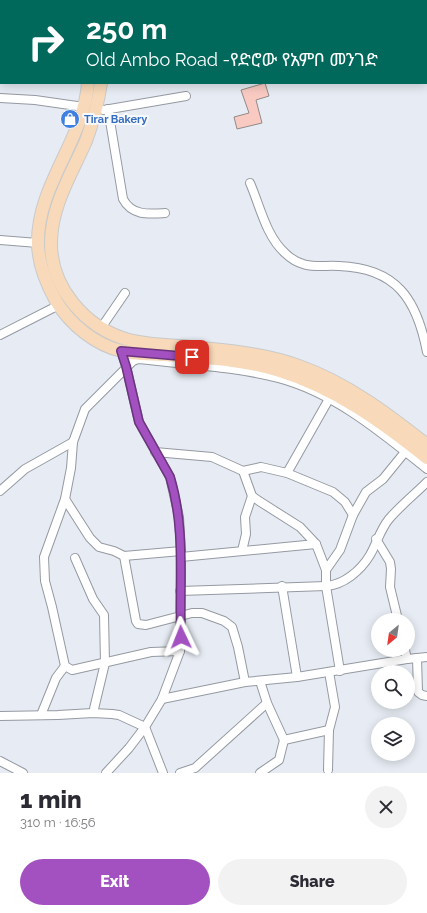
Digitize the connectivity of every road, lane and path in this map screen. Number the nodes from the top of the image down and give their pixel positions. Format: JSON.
{"nodes":[{"id":1,"x":88,"y":84,"type":"edge"},
{"id":2,"x":101,"y":84,"type":"edge"},
{"id":3,"x":186,"y":96,"type":"dead end"},
{"id":4,"x":0,"y":98,"type":"edge"},
{"id":5,"x":84,"y":107,"type":"junction"},
{"id":6,"x":108,"y":109,"type":"junction"},
{"id":7,"x":96,"y":112,"type":"junction"},
{"id":8,"x":250,"y":183,"type":"dead end"},
{"id":9,"x":165,"y":213,"type":"dead end"},
{"id":10,"x":0,"y":240,"type":"edge"},
{"id":11,"x":38,"y":243,"type":"junction"},
{"id":12,"x":125,"y":293,"type":"dead end"},
{"id":13,"x":59,"y":305,"type":"junction"},
{"id":14,"x":99,"y":327,"type":"junction"},
{"id":15,"x":0,"y":335,"type":"edge"},
{"id":16,"x":90,"y":336,"type":"junction"},
{"id":17,"x":123,"y":351,"type":"junction"},
{"id":18,"x":427,"y":352,"type":"edge"},
{"id":19,"x":138,"y":360,"type":"junction"},
{"id":20,"x":126,"y":366,"type":"junction"},
{"id":21,"x":329,"y":399,"type":"junction"},
{"id":22,"x":382,"y":418,"type":"junction"},
{"id":23,"x":73,"y":442,"type":"junction"},
{"id":24,"x":418,"y":444,"type":"edge"},
{"id":25,"x":155,"y":452,"type":"junction"},
{"id":26,"x":427,"y":458,"type":"edge"},
{"id":27,"x":427,"y":469,"type":"edge"},
{"id":28,"x":243,"y":471,"type":"junction"},
{"id":29,"x":286,"y":473,"type":"junction"},
{"id":30,"x":427,"y":482,"type":"edge"},
{"id":31,"x":0,"y":491,"type":"edge"},
{"id":32,"x":252,"y":496,"type":"junction"},
{"id":33,"x":65,"y":499,"type":"junction"},
{"id":34,"x":353,"y":515,"type":"junction"},
{"id":35,"x":376,"y":539,"type":"junction"},
{"id":36,"x":316,"y":544,"type":"junction"},
{"id":37,"x":242,"y":551,"type":"junction"},
{"id":38,"x":181,"y":554,"type":"junction"},
{"id":39,"x":124,"y":556,"type":"junction"},
{"id":40,"x":75,"y":558,"type":"dead end"},
{"id":41,"x":326,"y":570,"type":"junction"},
{"id":42,"x":282,"y":586,"type":"junction"},
{"id":43,"x":326,"y":586,"type":"junction"},
{"id":44,"x":180,"y":591,"type":"junction"},
{"id":45,"x":396,"y":613,"type":"edge"},
{"id":46,"x":180,"y":616,"type":"junction"},
{"id":47,"x":180,"y":651,"type":"junction"},
{"id":48,"x":427,"y":657,"type":"edge"},
{"id":49,"x":417,"y":658,"type":"junction"},
{"id":50,"x":407,"y":659,"type":"joint"},
{"id":51,"x":105,"y":663,"type":"junction"},
{"id":52,"x":65,"y":666,"type":"junction"},
{"id":53,"x":340,"y":671,"type":"junction"},
{"id":54,"x":329,"y":672,"type":"junction"},
{"id":55,"x":297,"y":677,"type":"junction"},
{"id":56,"x":260,"y":681,"type":"junction"},
{"id":57,"x":245,"y":682,"type":"junction"},
{"id":58,"x":427,"y":696,"type":"edge"},
{"id":59,"x":162,"y":698,"type":"junction"},
{"id":60,"x":267,"y":704,"type":"junction"},
{"id":61,"x":93,"y":713,"type":"junction"},
{"id":62,"x":41,"y":715,"type":"junction"},
{"id":63,"x":0,"y":716,"type":"edge"},
{"id":64,"x":145,"y":727,"type":"junction"},
{"id":65,"x":329,"y":730,"type":"junction"},
{"id":66,"x":284,"y":740,"type":"junction"},
{"id":67,"x":0,"y":761,"type":"edge"},
{"id":68,"x":198,"y":770,"type":"edge"},
{"id":69,"x":328,"y":770,"type":"dead end"},
{"id":70,"x":23,"y":773,"type":"edge"},
{"id":71,"x":106,"y":773,"type":"edge"},
{"id":72,"x":163,"y":773,"type":"edge"},
{"id":73,"x":180,"y":773,"type":"edge"},
{"id":74,"x":260,"y":773,"type":"edge"}],
"edges":[{"from":1,"to":5,"type":"main road"},
{"from":2,"to":7,"type":"main road"},
{"from":3,"to":6,"type":"street"},
{"from":4,"to":5,"type":"street"},
{"from":5,"to":11,"type":"main road"},
{"from":6,"to":7,"type":"street"},
{"from":6,"to":9,"type":"street"},
{"from":7,"to":14,"type":"main road"},
{"from":8,"to":18,"type":"street"},
{"from":10,"to":11,"type":"street"},
{"from":11,"to":13,"type":"main road"},
{"from":12,"to":14,"type":"street"},
{"from":13,"to":15,"type":"street"},
{"from":13,"to":16,"type":"main road"},
{"from":14,"to":16,"type":"main road"},
{"from":14,"to":22,"type":"main road"},
{"from":16,"to":17,"type":"main road"},
{"from":17,"to":19,"type":"street"},
{"from":17,"to":20,"type":"street"},
{"from":17,"to":22,"type":"main road"},
{"from":19,"to":20,"type":"street"},
{"from":19,"to":21,"type":"street"},
{"from":20,"to":23,"type":"street"},
{"from":20,"to":25,"type":"street"},
{"from":21,"to":24,"type":"street"},
{"from":21,"to":29,"type":"street"},
{"from":22,"to":24,"type":"main road"},
{"from":23,"to":31,"type":"street"},
{"from":23,"to":33,"type":"street"},
{"from":24,"to":26,"type":"main road"},
{"from":24,"to":27,"type":"street"},
{"from":24,"to":34,"type":"street"},
{"from":25,"to":28,"type":"street"},
{"from":25,"to":38,"type":"street"},
{"from":28,"to":29,"type":"street"},
{"from":28,"to":32,"type":"street"},
{"from":29,"to":34,"type":"street"},
{"from":30,"to":35,"type":"street"},
{"from":32,"to":36,"type":"street"},
{"from":32,"to":37,"type":"street"},
{"from":33,"to":39,"type":"street"},
{"from":33,"to":52,"type":"street"},
{"from":34,"to":41,"type":"street"},
{"from":35,"to":43,"type":"street"},
{"from":35,"to":45,"type":"street"},
{"from":36,"to":37,"type":"street"},
{"from":36,"to":41,"type":"street"},
{"from":37,"to":38,"type":"street"},
{"from":38,"to":39,"type":"street"},
{"from":38,"to":44,"type":"street"},
{"from":39,"to":46,"type":"street"},
{"from":40,"to":51,"type":"street"},
{"from":41,"to":43,"type":"street"},
{"from":42,"to":43,"type":"street"},
{"from":42,"to":44,"type":"street"},
{"from":42,"to":55,"type":"street"},
{"from":43,"to":53,"type":"street"},
{"from":44,"to":46,"type":"street"},
{"from":46,"to":47,"type":"street"},
{"from":46,"to":57,"type":"street"},
{"from":47,"to":51,"type":"street"},
{"from":47,"to":59,"type":"street"},
{"from":48,"to":49,"type":"street"},
{"from":49,"to":50,"type":"street"},
{"from":49,"to":58,"type":"street"},
{"from":50,"to":53,"type":"street"},
{"from":51,"to":52,"type":"street"},
{"from":51,"to":61,"type":"street"},
{"from":52,"to":62,"type":"street"},
{"from":53,"to":54,"type":"street"},
{"from":54,"to":55,"type":"street"},
{"from":54,"to":65,"type":"street"},
{"from":55,"to":56,"type":"street"},
{"from":56,"to":57,"type":"street"},
{"from":56,"to":60,"type":"street"},
{"from":57,"to":59,"type":"street"},
{"from":59,"to":64,"type":"street"},
{"from":60,"to":66,"type":"street"},
{"from":60,"to":68,"type":"street"},
{"from":61,"to":62,"type":"street"},
{"from":61,"to":64,"type":"street"},
{"from":62,"to":63,"type":"street"},
{"from":64,"to":71,"type":"street"},
{"from":64,"to":72,"type":"street"},
{"from":65,"to":66,"type":"street"},
{"from":65,"to":69,"type":"street"},
{"from":66,"to":74,"type":"street"},
{"from":67,"to":70,"type":"street"},
{"from":68,"to":73,"type":"street"}]}
